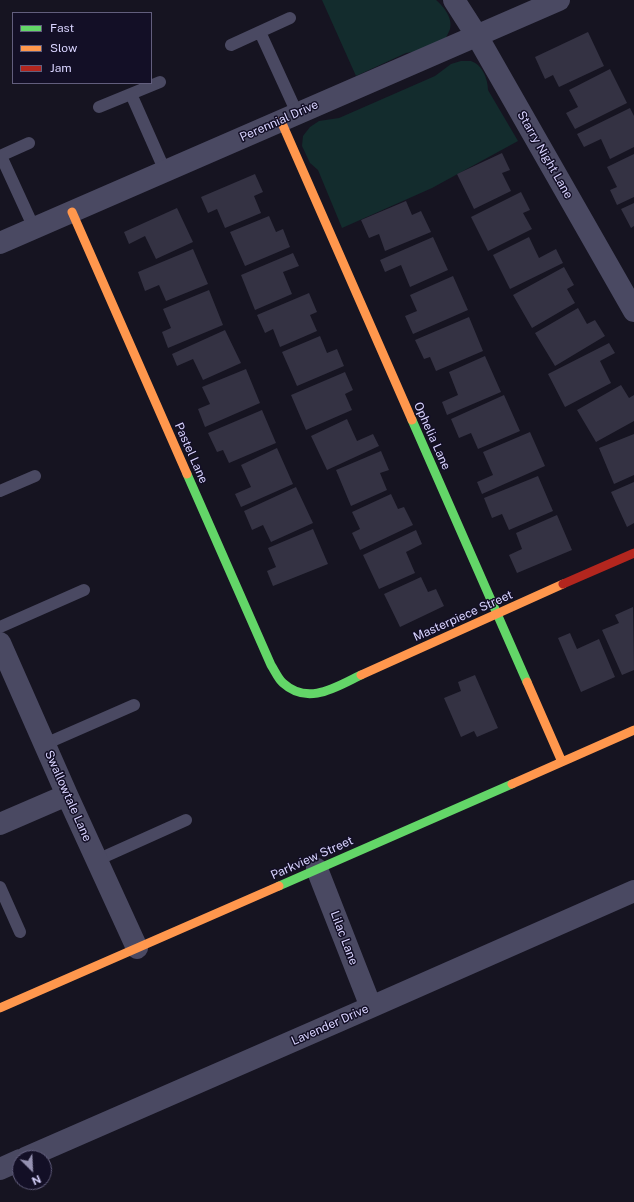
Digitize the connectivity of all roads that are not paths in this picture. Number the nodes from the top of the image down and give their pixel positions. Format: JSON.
{"nodes":[{"id":1,"x":454,"y":0,"type":"edge"},
{"id":2,"x":559,"y":0,"type":"edge"},
{"id":3,"x":290,"y":18,"type":"dead end"},
{"id":4,"x":260,"y":32,"type":"junction"},
{"id":5,"x":477,"y":36,"type":"junction"},
{"id":6,"x":230,"y":45,"type":"dead end"},
{"id":7,"x":160,"y":82,"type":"dead end"},
{"id":8,"x":131,"y":94,"type":"junction"},
{"id":9,"x":99,"y":107,"type":"dead end"},
{"id":10,"x":289,"y":117,"type":"junction"},
{"id":11,"x":29,"y":143,"type":"dead end"},
{"id":12,"x":0,"y":156,"type":"edge"},
{"id":13,"x":165,"y":171,"type":"junction"},
{"id":14,"x":72,"y":212,"type":"junction"},
{"id":15,"x":34,"y":228,"type":"junction"},
{"id":16,"x":0,"y":243,"type":"edge"},
{"id":17,"x":634,"y":311,"type":"edge"},
{"id":18,"x":34,"y":476,"type":"dead end"},
{"id":19,"x":0,"y":491,"type":"edge"},
{"id":20,"x":634,"y":553,"type":"edge"},
{"id":21,"x":84,"y":590,"type":"dead end"},
{"id":22,"x":497,"y":614,"type":"junction"},
{"id":23,"x":0,"y":627,"type":"edge"},
{"id":24,"x":0,"y":643,"type":"edge"},
{"id":25,"x":301,"y":694,"type":"joint"},
{"id":26,"x":134,"y":705,"type":"dead end"},
{"id":27,"x":634,"y":730,"type":"edge"},
{"id":28,"x":44,"y":744,"type":"junction"},
{"id":29,"x":562,"y":762,"type":"junction"},
{"id":30,"x":67,"y":795,"type":"junction"},
{"id":31,"x":186,"y":820,"type":"dead end"},
{"id":32,"x":0,"y":824,"type":"edge"},
{"id":33,"x":97,"y":860,"type":"junction"},
{"id":34,"x":317,"y":869,"type":"junction"},
{"id":35,"x":0,"y":887,"type":"edge"},
{"id":36,"x":634,"y":891,"type":"edge"},
{"id":37,"x":20,"y":932,"type":"dead end"},
{"id":38,"x":137,"y":948,"type":"junction"},
{"id":39,"x":371,"y":1007,"type":"junction"},
{"id":40,"x":0,"y":1008,"type":"edge"},
{"id":41,"x":43,"y":1150,"type":"edge"},
{"id":42,"x":12,"y":1164,"type":"edge"},
{"id":43,"x":0,"y":1169,"type":"edge"}],
"edges":[{"from":1,"to":5,"type":"street","name":"Starry Night Lane"},
{"from":2,"to":5,"type":"street","name":"Perennial Drive"},
{"from":3,"to":4,"type":"lane"},
{"from":4,"to":6,"type":"lane"},
{"from":4,"to":10,"type":"lane"},
{"from":5,"to":10,"type":"street","name":"Perennial Drive"},
{"from":5,"to":17,"type":"street","name":"Starry Night Lane"},
{"from":7,"to":8,"type":"lane"},
{"from":8,"to":9,"type":"lane"},
{"from":8,"to":13,"type":"lane"},
{"from":10,"to":13,"type":"street","name":"Perennial Drive"},
{"from":10,"to":22,"type":"street","name":"Ophelia Lane"},
{"from":11,"to":12,"type":"lane"},
{"from":12,"to":15,"type":"lane"},
{"from":13,"to":14,"type":"street","name":"Perennial Drive"},
{"from":14,"to":15,"type":"street","name":"Perennial Drive"},
{"from":14,"to":25,"type":"street","name":"Pastel Lane"},
{"from":15,"to":16,"type":"street","name":"Perennial Drive"},
{"from":18,"to":19,"type":"lane"},
{"from":20,"to":22,"type":"street","name":"Masterpiece Street"},
{"from":21,"to":23,"type":"lane"},
{"from":22,"to":25,"type":"street","name":"Masterpiece Street"},
{"from":22,"to":29,"type":"street","name":"Ophelia Lane"},
{"from":24,"to":28,"type":"street","name":"Swallowtale Lane"},
{"from":26,"to":28,"type":"lane"},
{"from":27,"to":29,"type":"street","name":"Parkview Street"},
{"from":28,"to":30,"type":"street","name":"Swallowtale Lane"},
{"from":29,"to":34,"type":"street","name":"Parkview Street"},
{"from":30,"to":32,"type":"street"},
{"from":30,"to":33,"type":"street","name":"Swallowtale Lane"},
{"from":31,"to":33,"type":"lane"},
{"from":33,"to":38,"type":"street","name":"Swallowtale Lane"},
{"from":34,"to":38,"type":"street","name":"Parkview Street"},
{"from":34,"to":39,"type":"street","name":"Lilac Lane"},
{"from":35,"to":37,"type":"lane"},
{"from":36,"to":39,"type":"street","name":"Lavender Drive"},
{"from":38,"to":40,"type":"street","name":"Parkview Street"},
{"from":39,"to":41,"type":"street","name":"Lavender Drive"},
{"from":42,"to":43,"type":"street"}]}
